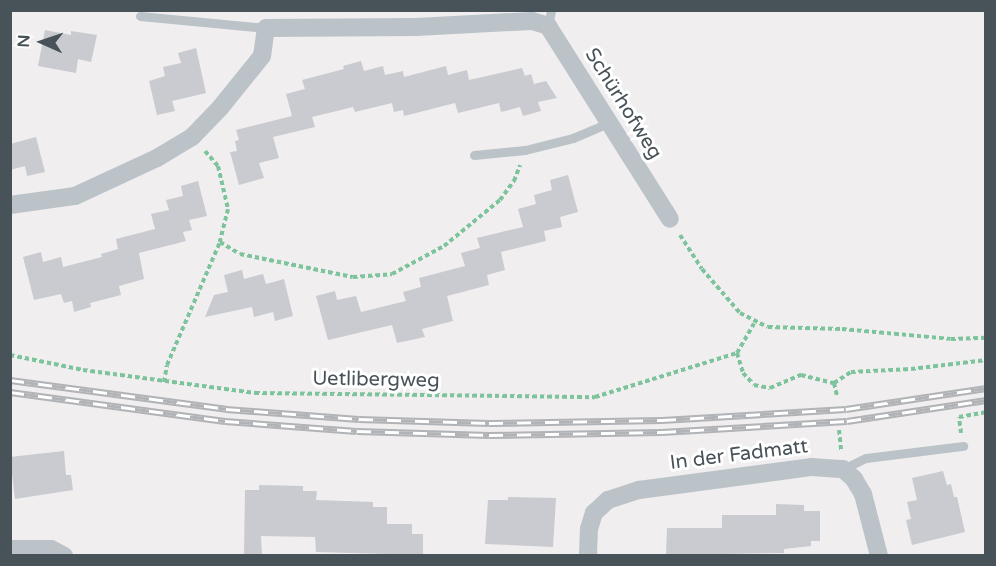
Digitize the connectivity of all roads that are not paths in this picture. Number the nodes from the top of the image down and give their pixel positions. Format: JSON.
{"nodes":[{"id":1,"x":140,"y":15,"type":"dead end"},
{"id":2,"x":549,"y":18,"type":"edge"},
{"id":3,"x":266,"y":28,"type":"junction"},
{"id":4,"x":608,"y":123,"type":"junction"},
{"id":5,"x":474,"y":154,"type":"dead end"},
{"id":6,"x":10,"y":205,"type":"edge"},
{"id":7,"x":670,"y":219,"type":"road end"},
{"id":8,"x":963,"y":446,"type":"road end"},
{"id":9,"x":843,"y":469,"type":"junction"},
{"id":10,"x":10,"y":549,"type":"edge"},
{"id":11,"x":64,"y":555,"type":"edge"},
{"id":12,"x":588,"y":555,"type":"edge"},
{"id":13,"x":879,"y":555,"type":"edge"}],
"edges":[{"from":1,"to":3,"type":"lane"},
{"from":2,"to":3,"type":"street"},
{"from":2,"to":4,"type":"street","name":"Schürhofweg"},
{"from":3,"to":6,"type":"street"},
{"from":4,"to":5,"type":"lane"},
{"from":4,"to":7,"type":"street","name":"Schürhofweg"},
{"from":8,"to":9,"type":"lane"},
{"from":9,"to":12,"type":"street","name":"In der Fadmatt"},
{"from":9,"to":13,"type":"street"},
{"from":10,"to":11,"type":"street"}]}
